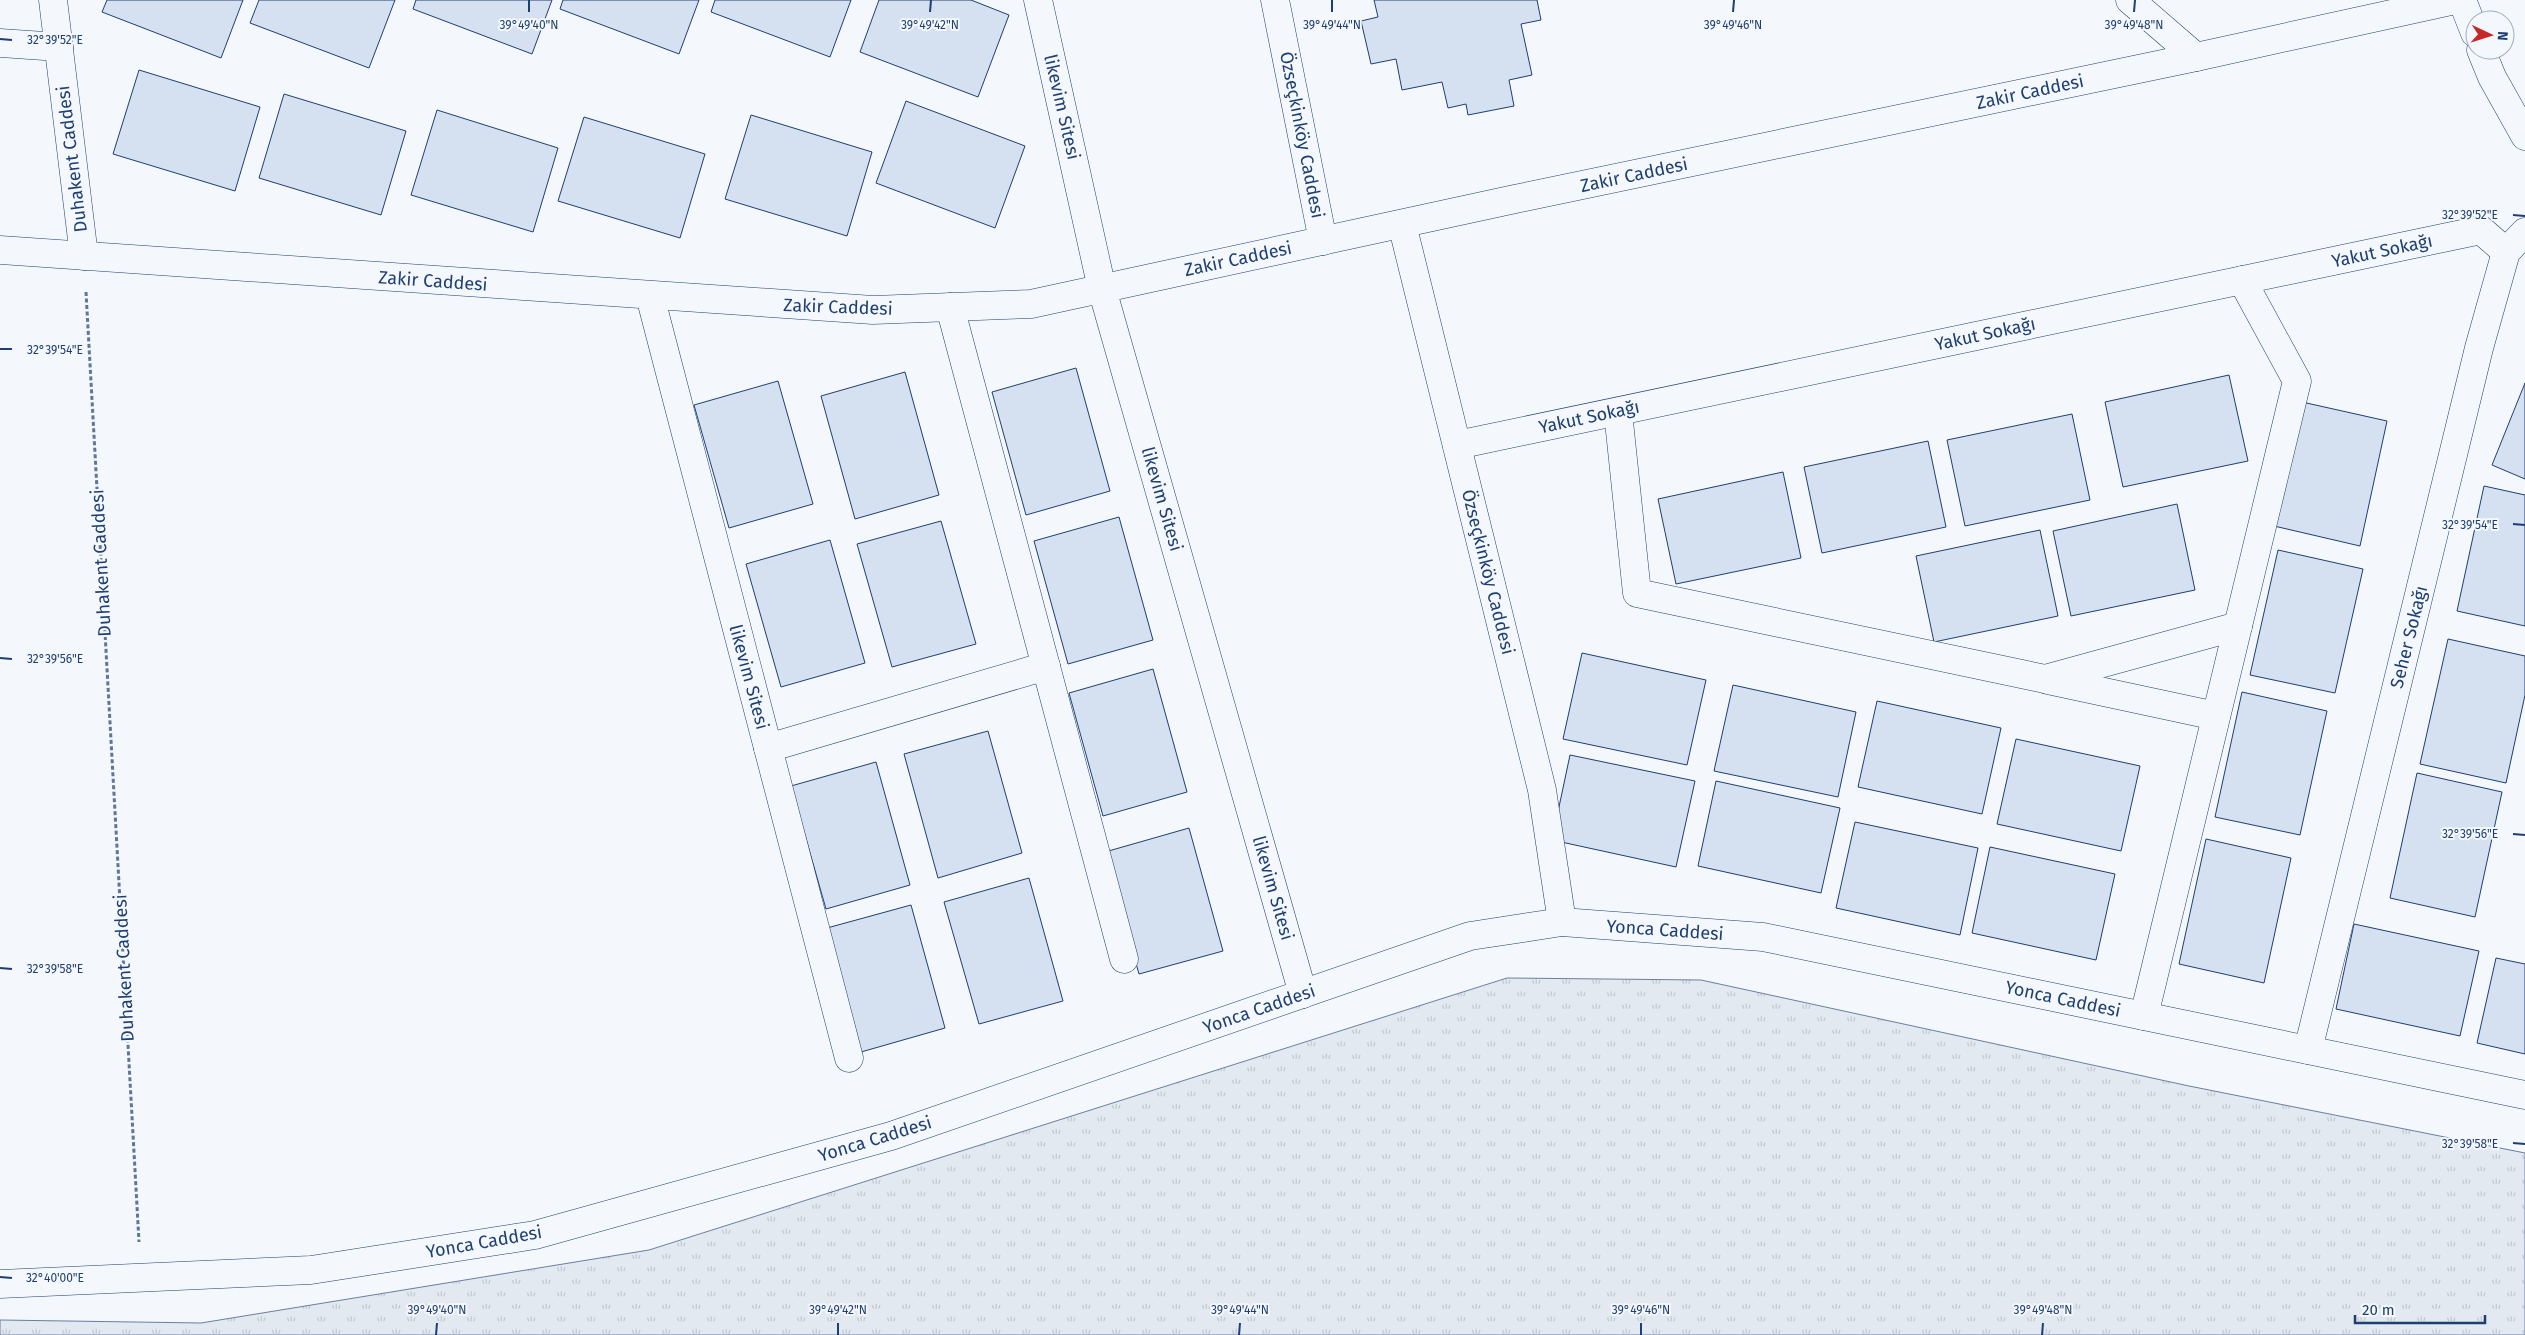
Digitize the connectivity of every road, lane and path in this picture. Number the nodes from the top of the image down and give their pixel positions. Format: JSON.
{"nodes":[{"id":1,"x":52,"y":0,"type":"edge"},
{"id":2,"x":1038,"y":0,"type":"edge"},
{"id":3,"x":1274,"y":0,"type":"edge"},
{"id":4,"x":2130,"y":0,"type":"edge"},
{"id":5,"x":2455,"y":0,"type":"edge"},
{"id":6,"x":0,"y":43,"type":"edge"},
{"id":7,"x":59,"y":47,"type":"junction"},
{"id":8,"x":2196,"y":57,"type":"junction"},
{"id":9,"x":2486,"y":60,"type":"edge"},
{"id":10,"x":2525,"y":136,"type":"edge"},
{"id":11,"x":1402,"y":224,"type":"junction"},
{"id":12,"x":2525,"y":232,"type":"edge"},
{"id":13,"x":1323,"y":241,"type":"junction"},
{"id":14,"x":0,"y":250,"type":"edge"},
{"id":15,"x":2506,"y":252,"type":"junction"},
{"id":16,"x":84,"y":256,"type":"junction"},
{"id":17,"x":2242,"y":280,"type":"junction"},
{"id":18,"x":1102,"y":288,"type":"junction"},
{"id":19,"x":650,"y":296,"type":"junction"},
{"id":20,"x":950,"y":307,"type":"junction"},
{"id":21,"x":1618,"y":412,"type":"junction"},
{"id":22,"x":1457,"y":445,"type":"junction"},
{"id":23,"x":2238,"y":626,"type":"junction"},
{"id":24,"x":1046,"y":666,"type":"junction"},
{"id":25,"x":2044,"y":679,"type":"junction"},
{"id":26,"x":2216,"y":716,"type":"junction"},
{"id":27,"x":768,"y":748,"type":"junction"},
{"id":28,"x":1562,"y":922,"type":"junction"},
{"id":29,"x":1124,"y":959,"type":"dead end"},
{"id":30,"x":1304,"y":994,"type":"junction"},
{"id":31,"x":2144,"y":1016,"type":"junction"},
{"id":32,"x":2308,"y":1050,"type":"junction"},
{"id":33,"x":849,"y":1058,"type":"dead end"},
{"id":34,"x":2525,"y":1095,"type":"edge"},
{"id":35,"x":141,"y":1278,"type":"junction"},
{"id":36,"x":0,"y":1284,"type":"edge"}],
"edges":[{"from":1,"to":7,"type":"street","name":"Duhakent Caddesi"},
{"from":2,"to":18,"type":"street","name":"likevim Sitesi"},
{"from":3,"to":13,"type":"street","name":"Özseçkinköy Caddesi"},
{"from":4,"to":8,"type":"street"},
{"from":5,"to":8,"type":"street","name":"Zakir Caddesi"},
{"from":6,"to":7,"type":"street"},
{"from":7,"to":16,"type":"street","name":"Duhakent Caddesi"},
{"from":8,"to":11,"type":"street","name":"Zakir Caddesi"},
{"from":9,"to":10,"type":"street"},
{"from":11,"to":13,"type":"street","name":"Zakir Caddesi"},
{"from":11,"to":22,"type":"street","name":"Özseçkinköy Caddesi"},
{"from":12,"to":15,"type":"street","name":"Seher Sokağı"},
{"from":13,"to":18,"type":"street","name":"Zakir Caddesi"},
{"from":14,"to":16,"type":"street","name":"Zakir Caddesi"},
{"from":15,"to":17,"type":"street","name":"Yakut Sokağı"},
{"from":15,"to":32,"type":"street","name":"Seher Sokağı"},
{"from":16,"to":19,"type":"street","name":"Zakir Caddesi"},
{"from":16,"to":35,"type":"path","name":"Duhakent Caddesi"},
{"from":17,"to":21,"type":"street","name":"Yakut Sokağı"},
{"from":17,"to":23,"type":"street"},
{"from":18,"to":20,"type":"street","name":"Zakir Caddesi"},
{"from":18,"to":30,"type":"street","name":"likevim Sitesi"},
{"from":19,"to":20,"type":"street","name":"Zakir Caddesi"},
{"from":19,"to":27,"type":"street","name":"likevim Sitesi"},
{"from":20,"to":24,"type":"street"},
{"from":21,"to":22,"type":"street","name":"Yakut Sokağı"},
{"from":21,"to":25,"type":"street"},
{"from":22,"to":28,"type":"street","name":"Özseçkinköy Caddesi"},
{"from":23,"to":25,"type":"street"},
{"from":23,"to":26,"type":"street"},
{"from":24,"to":27,"type":"street"},
{"from":24,"to":29,"type":"street"},
{"from":25,"to":26,"type":"street"},
{"from":26,"to":31,"type":"street"},
{"from":27,"to":33,"type":"street","name":"likevim Sitesi"},
{"from":28,"to":30,"type":"street","name":"Yonca Caddesi"},
{"from":28,"to":31,"type":"street","name":"Yonca Caddesi"},
{"from":30,"to":35,"type":"street","name":"Yonca Caddesi"},
{"from":31,"to":32,"type":"street","name":"Yonca Caddesi"},
{"from":32,"to":34,"type":"street","name":"Yonca Caddesi"},
{"from":35,"to":36,"type":"street","name":"Yonca Caddesi"}]}
